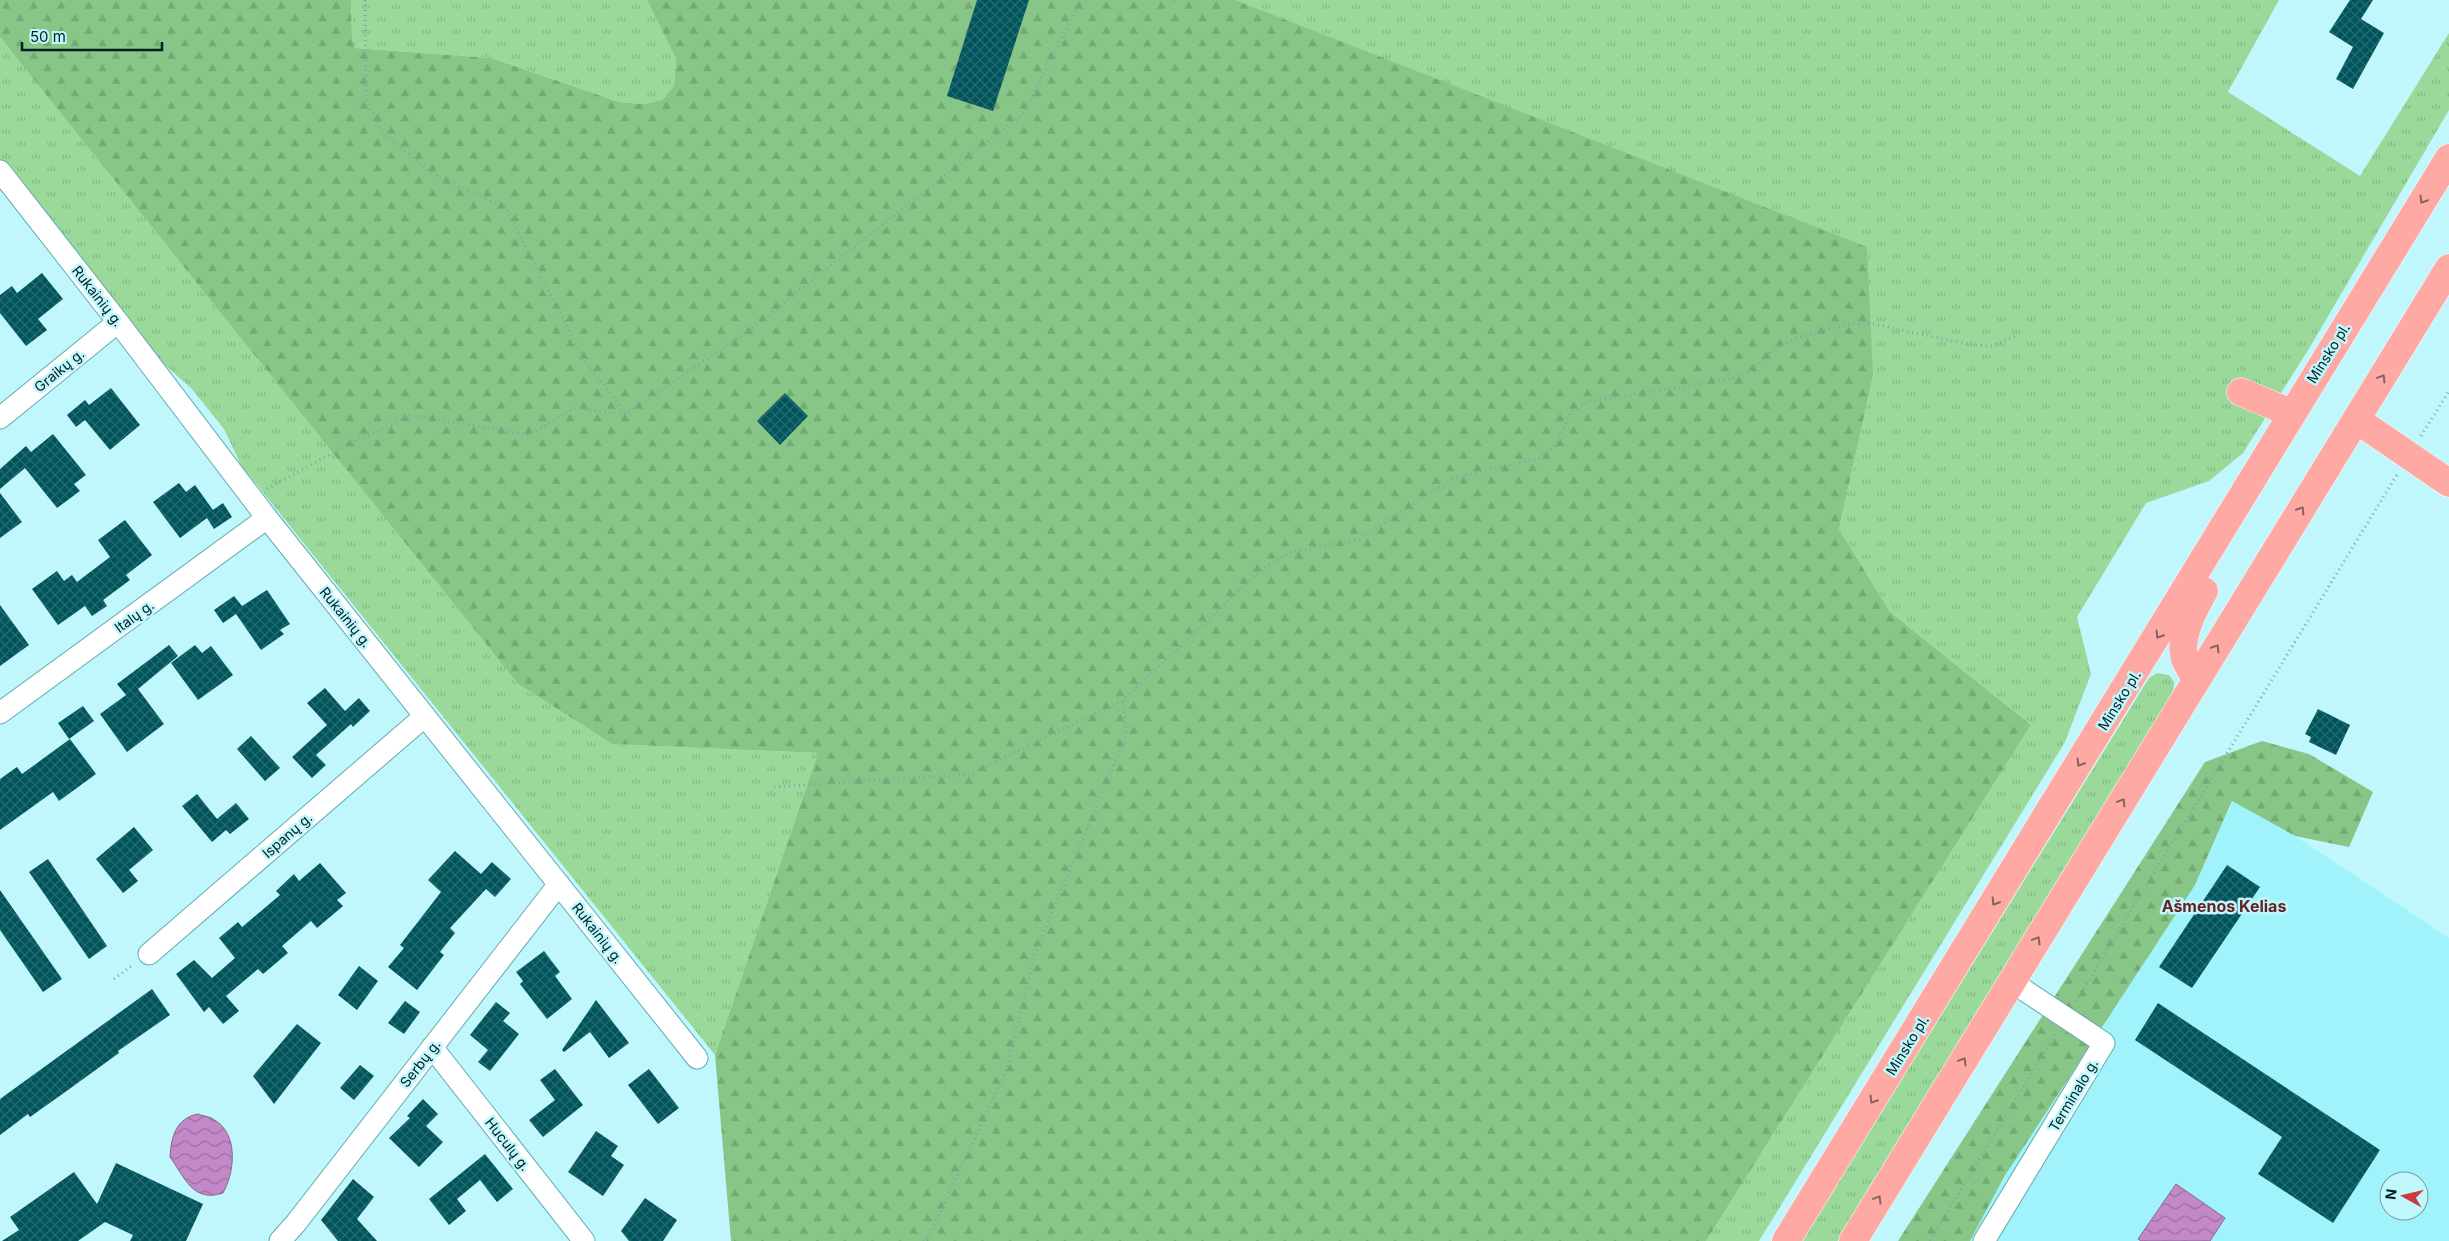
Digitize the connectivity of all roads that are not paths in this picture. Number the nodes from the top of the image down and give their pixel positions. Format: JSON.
{"nodes":[{"id":1,"x":2449,"y":158,"type":"edge"},
{"id":2,"x":0,"y":171,"type":"edge"},
{"id":3,"x":2449,"y":268,"type":"edge"},
{"id":4,"x":118,"y":322,"type":"junction"},
{"id":5,"x":2241,"y":392,"type":"dead end"},
{"id":6,"x":2291,"y":413,"type":"junction"},
{"id":7,"x":0,"y":418,"type":"edge"},
{"id":8,"x":2357,"y":420,"type":"junction"},
{"id":9,"x":2264,"y":461,"type":"junction"},
{"id":10,"x":2449,"y":483,"type":"edge"},
{"id":11,"x":267,"y":518,"type":"junction"},
{"id":12,"x":2196,"y":680,"type":"junction"},
{"id":13,"x":0,"y":713,"type":"edge"},
{"id":14,"x":425,"y":716,"type":"junction"},
{"id":15,"x":559,"y":884,"type":"junction"},
{"id":16,"x":149,"y":954,"type":"dead end"},
{"id":17,"x":2012,"y":982,"type":"junction"},
{"id":18,"x":432,"y":1047,"type":"junction"},
{"id":19,"x":697,"y":1058,"type":"dead end"},
{"id":20,"x":280,"y":1241,"type":"edge"},
{"id":21,"x":584,"y":1241,"type":"edge"},
{"id":22,"x":1786,"y":1241,"type":"edge"},
{"id":23,"x":1853,"y":1241,"type":"edge"},
{"id":24,"x":1984,"y":1241,"type":"edge"}],
"edges":[{"from":1,"to":6,"type":"highway","name":"Minsko pl.","one_way":true},
{"from":2,"to":4,"type":"street","name":"Rukainių g."},
{"from":8,"to":3,"type":"highway","one_way":true},
{"from":4,"to":7,"type":"street","name":"Graikų g."},
{"from":4,"to":11,"type":"street","name":"Rukainių g."},
{"from":5,"to":6,"type":"highway"},
{"from":6,"to":9,"type":"highway","name":"Minsko pl."},
{"from":8,"to":10,"type":"highway"},
{"from":12,"to":8,"type":"highway","one_way":true},
{"from":9,"to":12,"type":"highway"},
{"from":9,"to":22,"type":"highway","name":"Minsko pl.","one_way":true},
{"from":11,"to":13,"type":"street","name":"Italų g."},
{"from":11,"to":14,"type":"street","name":"Rukainių g."},
{"from":17,"to":12,"type":"highway","one_way":true},
{"from":14,"to":15,"type":"street","name":"Rukainių g."},
{"from":14,"to":16,"type":"street","name":"Ispanų g."},
{"from":15,"to":18,"type":"street","name":"Serbų g."},
{"from":15,"to":19,"type":"street","name":"Rukainių g."},
{"from":23,"to":17,"type":"highway","one_way":true},
{"from":17,"to":24,"type":"street","name":"Terminalo g."},
{"from":18,"to":20,"type":"street","name":"Serbų g."},
{"from":18,"to":21,"type":"street","name":"Huculų g."}]}
